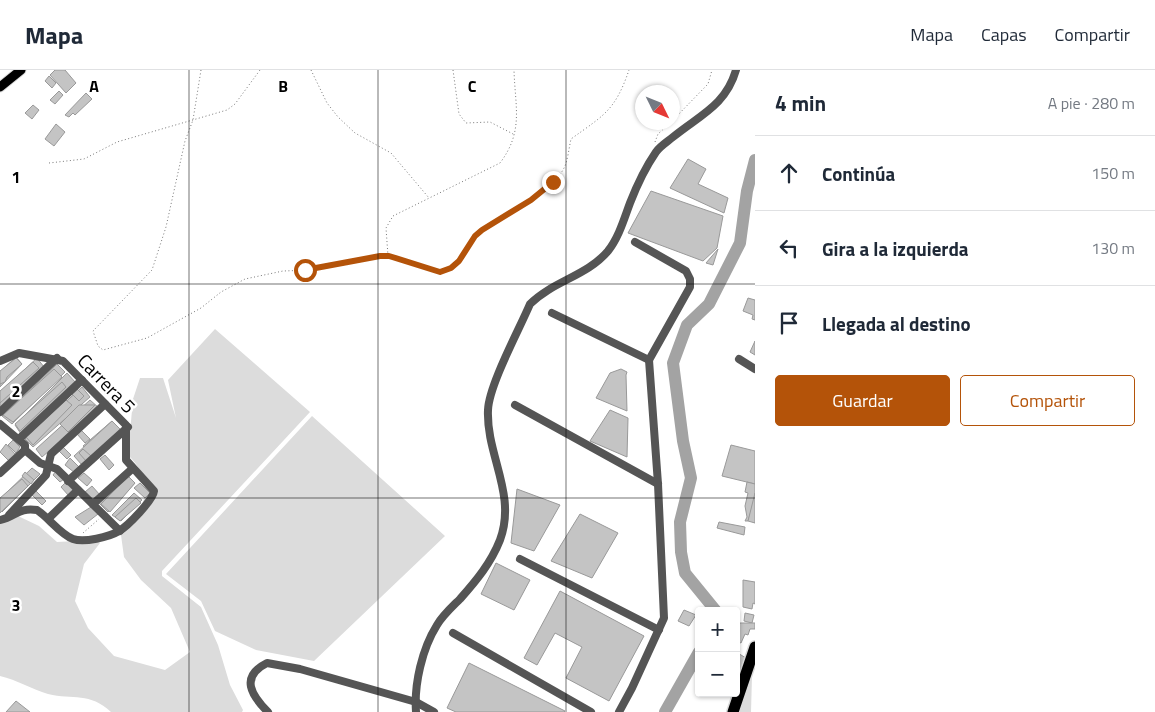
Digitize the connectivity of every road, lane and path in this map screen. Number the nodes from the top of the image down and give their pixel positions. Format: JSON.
{"nodes":[{"id":1,"x":21,"y":70,"type":"edge"},
{"id":2,"x":201,"y":70,"type":"edge"},
{"id":3,"x":260,"y":70,"type":"edge"},
{"id":4,"x":311,"y":70,"type":"edge"},
{"id":5,"x":453,"y":70,"type":"edge"},
{"id":6,"x":514,"y":70,"type":"edge"},
{"id":7,"x":629,"y":70,"type":"edge"},
{"id":8,"x":712,"y":70,"type":"edge"},
{"id":9,"x":736,"y":70,"type":"edge"},
{"id":10,"x":0,"y":87,"type":"edge"},
{"id":11,"x":680,"y":114,"type":"edge"},
{"id":12,"x":193,"y":120,"type":"junction"},
{"id":13,"x":663,"y":130,"type":"edge"},
{"id":14,"x":515,"y":135,"type":"junction"},
{"id":15,"x":657,"y":150,"type":"junction"},
{"id":16,"x":49,"y":163,"type":"dead end"},
{"id":17,"x":430,"y":199,"type":"junction"},
{"id":18,"x":635,"y":242,"type":"dead end"},
{"id":19,"x":388,"y":256,"type":"junction"},
{"id":20,"x":552,"y":313,"type":"dead end"},
{"id":21,"x":57,"y":358,"type":"junction"},
{"id":22,"x":740,"y":359,"type":"dead end"},
{"id":23,"x":649,"y":360,"type":"junction"},
{"id":24,"x":0,"y":361,"type":"edge"},
{"id":25,"x":755,"y":369,"type":"edge"},
{"id":26,"x":82,"y":380,"type":"junction"},
{"id":27,"x":105,"y":404,"type":"junction"},
{"id":28,"x":515,"y":406,"type":"dead end"},
{"id":29,"x":0,"y":412,"type":"edge"},
{"id":30,"x":0,"y":424,"type":"edge"},
{"id":31,"x":128,"y":427,"type":"junction"},
{"id":32,"x":23,"y":444,"type":"junction"},
{"id":33,"x":49,"y":466,"type":"junction"},
{"id":34,"x":132,"y":468,"type":"junction"},
{"id":35,"x":0,"y":473,"type":"edge"},
{"id":36,"x":68,"y":481,"type":"junction"},
{"id":37,"x":658,"y":484,"type":"junction"},
{"id":38,"x":78,"y":490,"type":"junction"},
{"id":39,"x":93,"y":504,"type":"junction"},
{"id":40,"x":103,"y":516,"type":"junction"},
{"id":41,"x":48,"y":518,"type":"junction"},
{"id":42,"x":4,"y":519,"type":"edge"},
{"id":43,"x":120,"y":531,"type":"junction"},
{"id":44,"x":75,"y":540,"type":"junction"},
{"id":45,"x":520,"y":559,"type":"dead end"},
{"id":46,"x":659,"y":630,"type":"junction"},
{"id":47,"x":453,"y":633,"type":"dead end"},
{"id":48,"x":755,"y":647,"type":"edge"},
{"id":49,"x":416,"y":702,"type":"junction"},
{"id":50,"x":268,"y":712,"type":"edge"},
{"id":51,"x":416,"y":712,"type":"edge"},
{"id":52,"x":434,"y":712,"type":"edge"},
{"id":53,"x":591,"y":712,"type":"edge"},
{"id":54,"x":618,"y":712,"type":"edge"},
{"id":55,"x":733,"y":712,"type":"edge"}],
"edges":[{"from":1,"to":10,"type":"main road"},
{"from":2,"to":12,"type":"path"},
{"from":3,"to":12,"type":"path"},
{"from":4,"to":17,"type":"path"},
{"from":5,"to":14,"type":"path"},
{"from":6,"to":14,"type":"path"},
{"from":7,"to":19,"type":"path"},
{"from":8,"to":11,"type":"path"},
{"from":9,"to":15,"type":"street"},
{"from":12,"to":16,"type":"path"},
{"from":12,"to":19,"type":"path"},
{"from":13,"to":15,"type":"path"},
{"from":14,"to":17,"type":"path"},
{"from":15,"to":49,"type":"street"},
{"from":17,"to":19,"type":"path"},
{"from":18,"to":23,"type":"street"},
{"from":20,"to":23,"type":"street"},
{"from":21,"to":24,"type":"street","name":"Carrera 5"},
{"from":21,"to":26,"type":"street","name":"Carrera 5"},
{"from":21,"to":29,"type":"street"},
{"from":22,"to":25,"type":"street"},
{"from":23,"to":37,"type":"street"},
{"from":26,"to":27,"type":"street","name":"Carrera 5"},
{"from":26,"to":32,"type":"street"},
{"from":27,"to":31,"type":"street","name":"Carrera 5"},
{"from":27,"to":33,"type":"street"},
{"from":28,"to":37,"type":"street"},
{"from":30,"to":32,"type":"street"},
{"from":31,"to":34,"type":"street","name":"Carrera 5"},
{"from":31,"to":36,"type":"street"},
{"from":32,"to":33,"type":"street"},
{"from":32,"to":35,"type":"street"},
{"from":33,"to":36,"type":"street"},
{"from":33,"to":42,"type":"street"},
{"from":34,"to":39,"type":"street"},
{"from":34,"to":43,"type":"street","name":"Carrera 5"},
{"from":36,"to":38,"type":"street"},
{"from":37,"to":46,"type":"street"},
{"from":38,"to":39,"type":"street"},
{"from":38,"to":41,"type":"street"},
{"from":39,"to":40,"type":"street"},
{"from":40,"to":43,"type":"street"},
{"from":40,"to":44,"type":"path"},
{"from":41,"to":42,"type":"street"},
{"from":41,"to":44,"type":"street"},
{"from":43,"to":44,"type":"street"},
{"from":45,"to":46,"type":"street"},
{"from":46,"to":54,"type":"street"},
{"from":47,"to":53,"type":"street"},
{"from":48,"to":55,"type":"highway"},
{"from":49,"to":50,"type":"street"},
{"from":49,"to":51,"type":"street"},
{"from":49,"to":52,"type":"street"}]}
